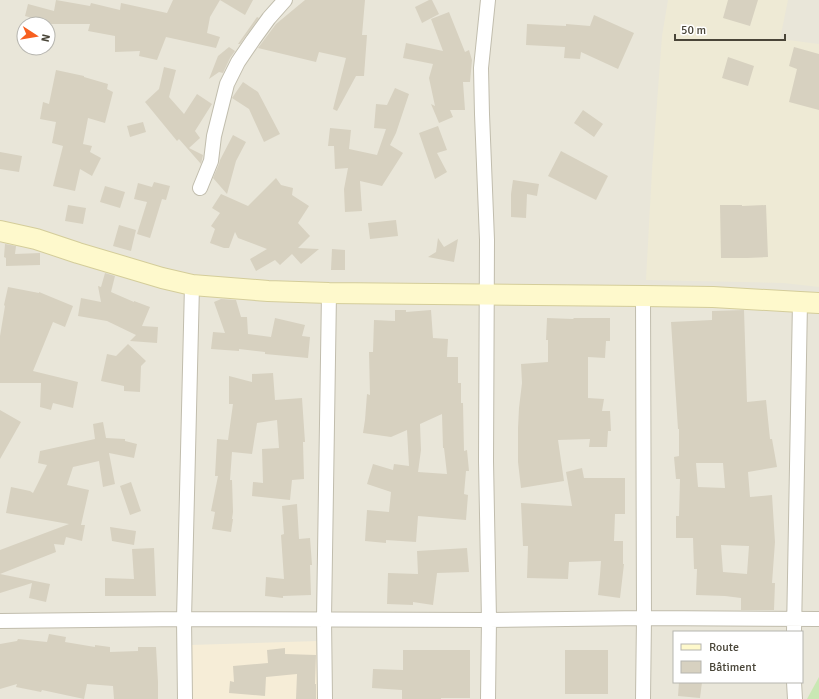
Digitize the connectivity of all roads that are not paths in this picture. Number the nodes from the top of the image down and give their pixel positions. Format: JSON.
{"nodes":[{"id":1,"x":285,"y":0,"type":"edge"},
{"id":2,"x":488,"y":0,"type":"edge"},
{"id":3,"x":200,"y":188,"type":"dead end"},
{"id":4,"x":0,"y":231,"type":"edge"},
{"id":5,"x":192,"y":285,"type":"junction"},
{"id":6,"x":329,"y":293,"type":"junction"},
{"id":7,"x":486,"y":295,"type":"junction"},
{"id":8,"x":643,"y":296,"type":"junction"},
{"id":9,"x":810,"y":302,"type":"edge"},
{"id":10,"x":644,"y":618,"type":"junction"},
{"id":11,"x":184,"y":619,"type":"junction"},
{"id":12,"x":324,"y":619,"type":"junction"},
{"id":13,"x":819,"y":619,"type":"edge"},
{"id":14,"x":489,"y":620,"type":"junction"},
{"id":15,"x":0,"y":621,"type":"edge"},
{"id":16,"x":794,"y":625,"type":"edge"},
{"id":17,"x":794,"y":683,"type":"edge"},
{"id":18,"x":185,"y":699,"type":"edge"},
{"id":19,"x":326,"y":699,"type":"edge"},
{"id":20,"x":488,"y":699,"type":"edge"},
{"id":21,"x":643,"y":699,"type":"edge"},
{"id":22,"x":795,"y":699,"type":"edge"}],
"edges":[{"from":1,"to":3,"type":"street"},
{"from":2,"to":7,"type":"street"},
{"from":4,"to":5,"type":"street"},
{"from":5,"to":6,"type":"street"},
{"from":5,"to":11,"type":"street"},
{"from":6,"to":7,"type":"street"},
{"from":6,"to":12,"type":"street"},
{"from":7,"to":8,"type":"street"},
{"from":7,"to":14,"type":"street"},
{"from":8,"to":9,"type":"street"},
{"from":8,"to":10,"type":"street"},
{"from":9,"to":16,"type":"street"},
{"from":10,"to":14,"type":"street"},
{"from":10,"to":16,"type":"street"},
{"from":10,"to":21,"type":"street"},
{"from":11,"to":12,"type":"street"},
{"from":11,"to":15,"type":"street"},
{"from":11,"to":18,"type":"street"},
{"from":12,"to":14,"type":"street"},
{"from":12,"to":19,"type":"street"},
{"from":13,"to":16,"type":"street"},
{"from":14,"to":20,"type":"street"},
{"from":17,"to":22,"type":"street"}]}
